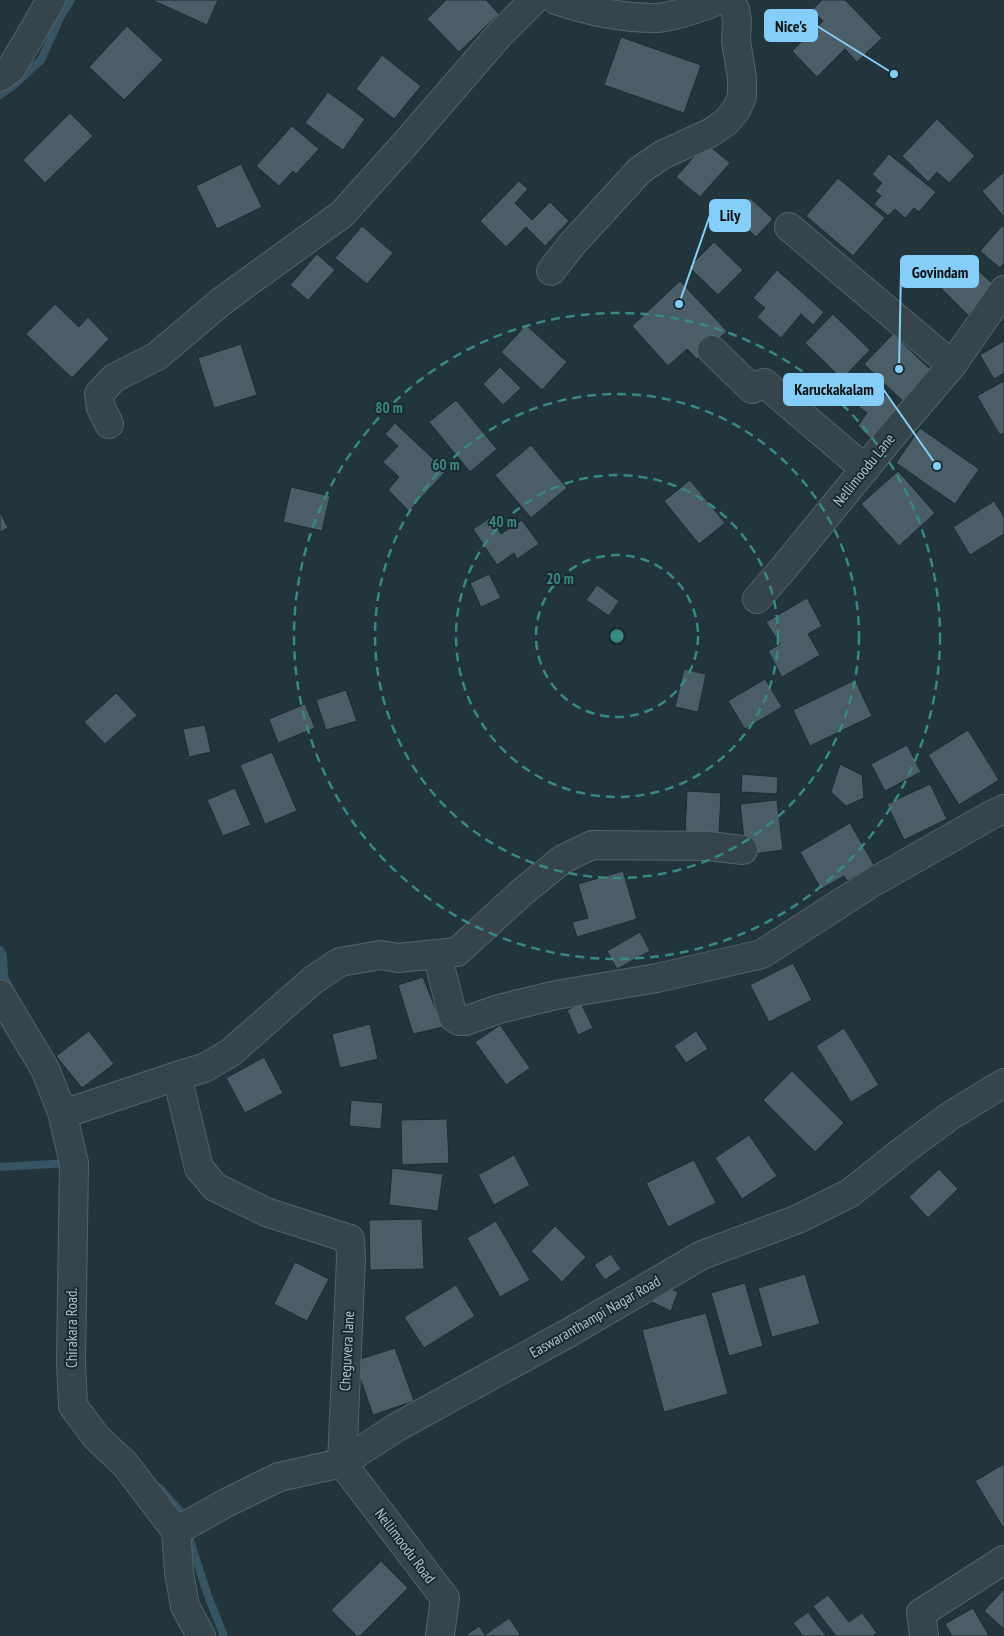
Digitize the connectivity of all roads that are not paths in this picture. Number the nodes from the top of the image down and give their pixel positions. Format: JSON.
{"nodes":[{"id":1,"x":52,"y":0,"type":"edge"},
{"id":2,"x":534,"y":0,"type":"edge"},
{"id":3,"x":556,"y":0,"type":"edge"},
{"id":4,"x":719,"y":0,"type":"edge"},
{"id":5,"x":729,"y":0,"type":"edge"},
{"id":6,"x":0,"y":77,"type":"edge"},
{"id":7,"x":789,"y":227,"type":"dead end"},
{"id":8,"x":551,"y":271,"type":"dead end"},
{"id":9,"x":1004,"y":290,"type":"edge"},
{"id":10,"x":712,"y":350,"type":"dead end"},
{"id":11,"x":952,"y":365,"type":"junction"},
{"id":12,"x":109,"y":424,"type":"dead end"},
{"id":13,"x":865,"y":469,"type":"junction"},
{"id":14,"x":756,"y":599,"type":"dead end"},
{"id":15,"x":1004,"y":809,"type":"edge"},
{"id":16,"x":743,"y":850,"type":"dead end"},
{"id":17,"x":437,"y":954,"type":"junction"},
{"id":18,"x":0,"y":994,"type":"edge"},
{"id":19,"x":176,"y":1076,"type":"junction"},
{"id":20,"x":1004,"y":1083,"type":"edge"},
{"id":21,"x":62,"y":1112,"type":"junction"},
{"id":22,"x":342,"y":1463,"type":"junction"},
{"id":23,"x":176,"y":1531,"type":"junction"},
{"id":24,"x":1004,"y":1560,"type":"edge"},
{"id":25,"x":201,"y":1636,"type":"edge"},
{"id":26,"x":440,"y":1636,"type":"edge"},
{"id":27,"x":924,"y":1636,"type":"edge"}],
"edges":[{"from":1,"to":6,"type":"street"},
{"from":2,"to":12,"type":"street"},
{"from":3,"to":4,"type":"street"},
{"from":5,"to":8,"type":"street"},
{"from":7,"to":11,"type":"street"},
{"from":9,"to":11,"type":"street","name":"Nellimoodu Lane"},
{"from":10,"to":13,"type":"street"},
{"from":11,"to":13,"type":"street","name":"Nellimoodu Lane"},
{"from":13,"to":14,"type":"street","name":"Nellimoodu Lane"},
{"from":15,"to":17,"type":"street"},
{"from":16,"to":17,"type":"street"},
{"from":17,"to":19,"type":"street"},
{"from":18,"to":21,"type":"street","name":"Chirakara Road."},
{"from":19,"to":21,"type":"street"},
{"from":19,"to":22,"type":"street","name":"Cheguvera lane"},
{"from":20,"to":22,"type":"street","name":"Easwaranthampi Nagar Road"},
{"from":21,"to":23,"type":"street","name":"Chirakara Road."},
{"from":22,"to":23,"type":"street","name":"Easwaranthampi Nagar Road"},
{"from":22,"to":26,"type":"street","name":"Nellimoodu Road"},
{"from":23,"to":25,"type":"street"},
{"from":24,"to":27,"type":"street"}]}
